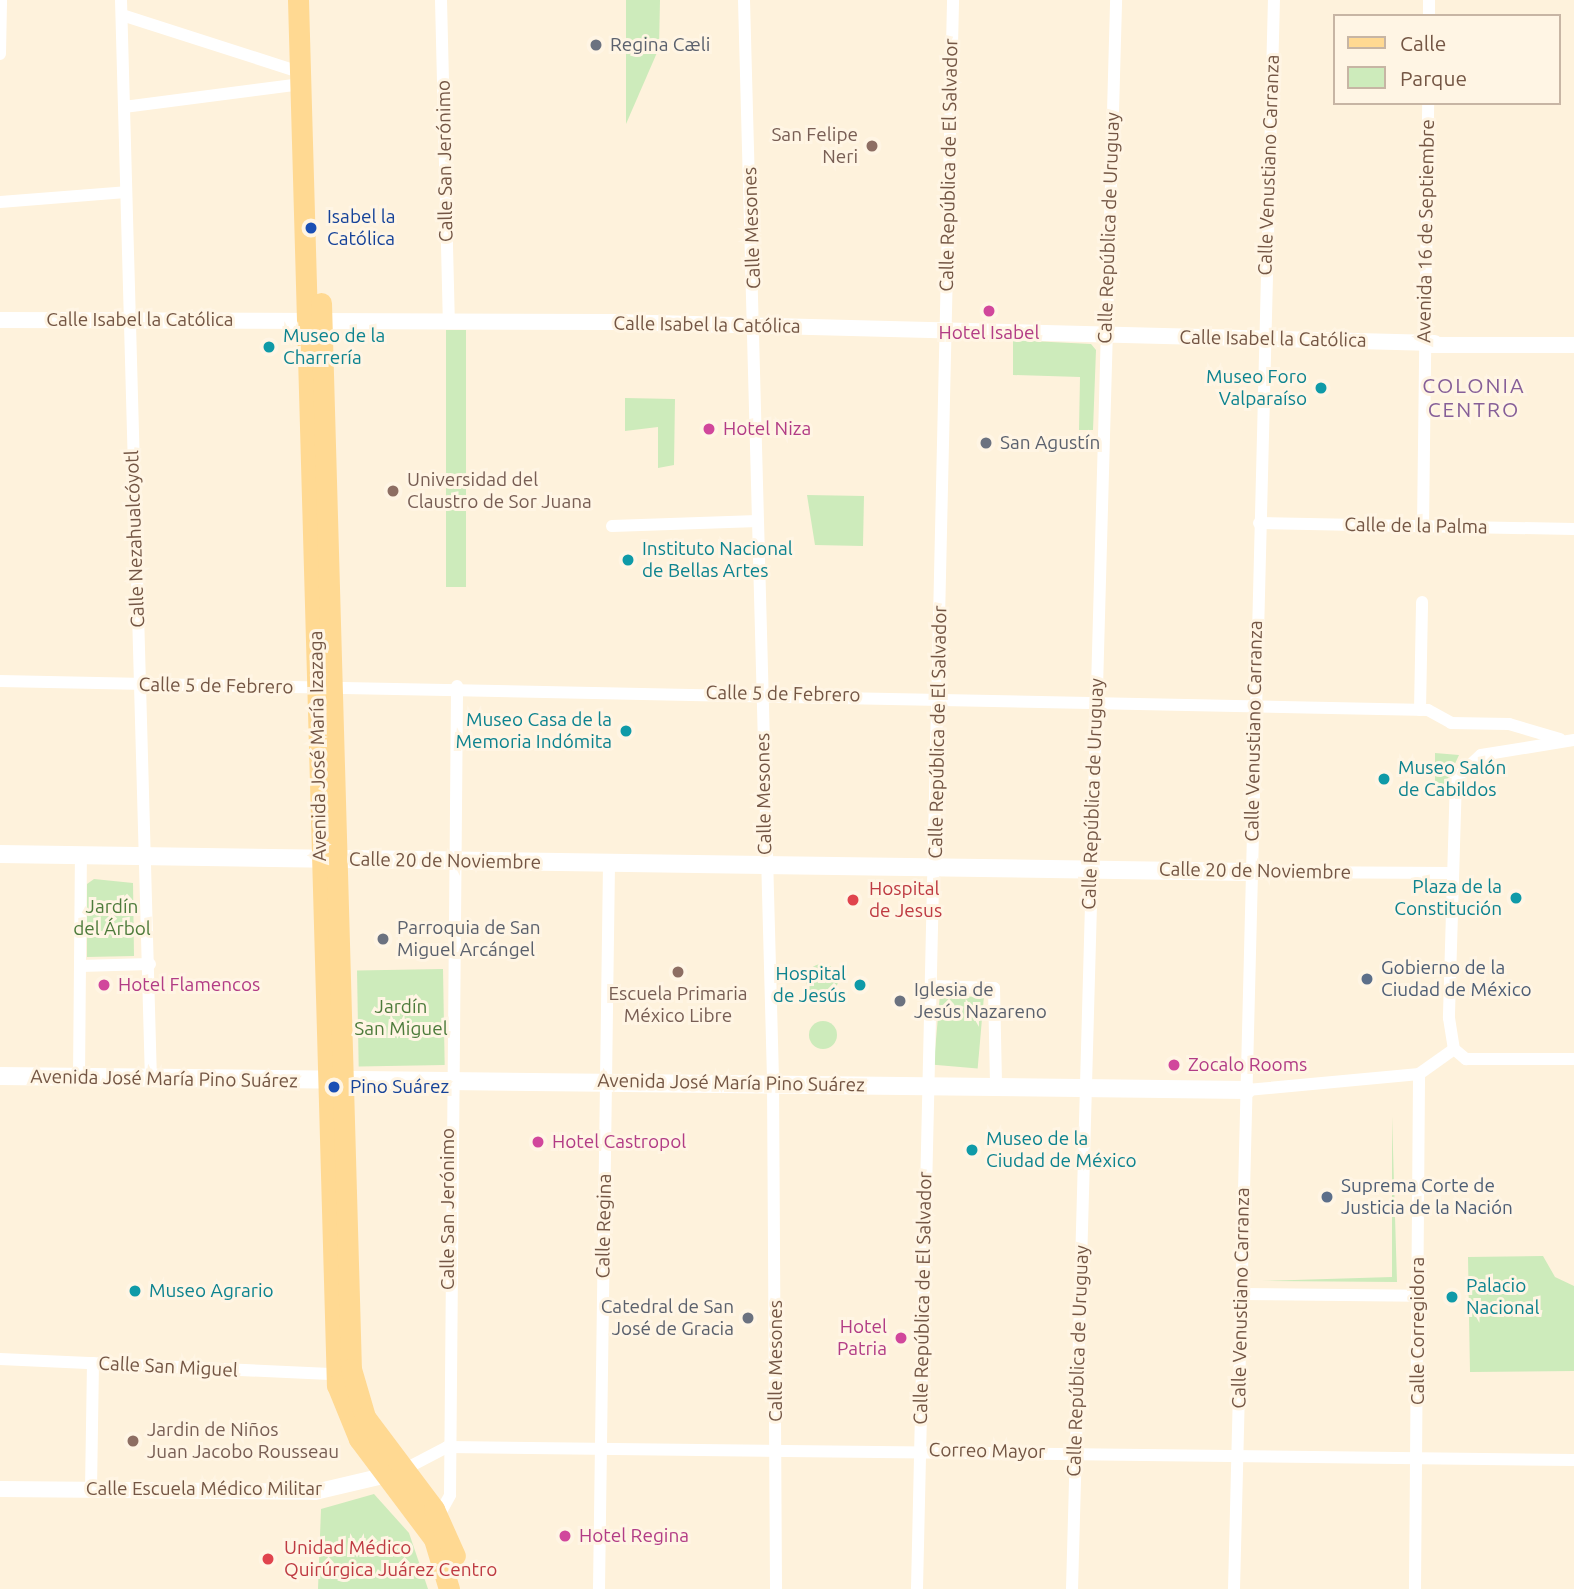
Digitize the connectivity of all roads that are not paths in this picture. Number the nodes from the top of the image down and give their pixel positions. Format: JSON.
{"nodes":[{"id":1,"x":1,"y":0,"type":"edge"},
{"id":2,"x":121,"y":0,"type":"edge"},
{"id":3,"x":298,"y":0,"type":"edge"},
{"id":4,"x":312,"y":0,"type":"edge"},
{"id":5,"x":441,"y":0,"type":"edge"},
{"id":6,"x":744,"y":0,"type":"edge"},
{"id":7,"x":953,"y":0,"type":"edge"},
{"id":8,"x":1116,"y":0,"type":"edge"},
{"id":9,"x":1274,"y":0,"type":"edge"},
{"id":10,"x":122,"y":15,"type":"junction"},
{"id":11,"x":0,"y":54,"type":"edge"},
{"id":12,"x":300,"y":78,"type":"junction"},
{"id":13,"x":1428,"y":105,"type":"edge"},
{"id":14,"x":124,"y":107,"type":"junction"},
{"id":15,"x":126,"y":192,"type":"junction"},
{"id":16,"x":0,"y":202,"type":"edge"},
{"id":17,"x":128,"y":319,"type":"junction"},
{"id":18,"x":0,"y":320,"type":"edge"},
{"id":19,"x":314,"y":321,"type":"junction"},
{"id":20,"x":449,"y":322,"type":"junction"},
{"id":21,"x":755,"y":326,"type":"junction"},
{"id":22,"x":945,"y":330,"type":"junction"},
{"id":23,"x":1105,"y":335,"type":"junction"},
{"id":24,"x":1263,"y":338,"type":"junction"},
{"id":25,"x":1425,"y":342,"type":"junction"},
{"id":26,"x":1574,"y":345,"type":"edge"},
{"id":27,"x":758,"y":521,"type":"junction"},
{"id":28,"x":1259,"y":523,"type":"junction"},
{"id":29,"x":612,"y":526,"type":"dead end"},
{"id":30,"x":1423,"y":527,"type":"junction"},
{"id":31,"x":1574,"y":529,"type":"edge"},
{"id":32,"x":1422,"y":602,"type":"dead end"},
{"id":33,"x":0,"y":681,"type":"edge"},
{"id":34,"x":140,"y":684,"type":"junction"},
{"id":35,"x":325,"y":686,"type":"junction"},
{"id":36,"x":457,"y":686,"type":"junction"},
{"id":37,"x":763,"y":694,"type":"junction"},
{"id":38,"x":940,"y":698,"type":"junction"},
{"id":39,"x":1096,"y":701,"type":"junction"},
{"id":40,"x":1255,"y":705,"type":"junction"},
{"id":41,"x":1420,"y":710,"type":"junction"},
{"id":42,"x":1560,"y":739,"type":"junction"},
{"id":43,"x":1574,"y":740,"type":"edge"},
{"id":44,"x":0,"y":854,"type":"edge"},
{"id":45,"x":81,"y":856,"type":"junction"},
{"id":46,"x":147,"y":859,"type":"junction"},
{"id":47,"x":329,"y":859,"type":"junction"},
{"id":48,"x":452,"y":861,"type":"junction"},
{"id":49,"x":609,"y":863,"type":"junction"},
{"id":50,"x":765,"y":865,"type":"junction"},
{"id":51,"x":935,"y":867,"type":"junction"},
{"id":52,"x":1091,"y":870,"type":"junction"},
{"id":53,"x":1251,"y":872,"type":"junction"},
{"id":54,"x":1452,"y":873,"type":"junction"},
{"id":55,"x":150,"y":964,"type":"junction"},
{"id":56,"x":80,"y":966,"type":"junction"},
{"id":57,"x":930,"y":986,"type":"junction"},
{"id":58,"x":1454,"y":1049,"type":"junction"},
{"id":59,"x":1574,"y":1059,"type":"edge"},
{"id":60,"x":1419,"y":1074,"type":"junction"},
{"id":61,"x":0,"y":1076,"type":"edge"},
{"id":62,"x":79,"y":1078,"type":"junction"},
{"id":63,"x":151,"y":1079,"type":"junction"},
{"id":64,"x":335,"y":1080,"type":"junction"},
{"id":65,"x":449,"y":1080,"type":"junction"},
{"id":66,"x":606,"y":1081,"type":"junction"},
{"id":67,"x":773,"y":1083,"type":"junction"},
{"id":68,"x":928,"y":1087,"type":"junction"},
{"id":69,"x":996,"y":1087,"type":"junction"},
{"id":70,"x":1085,"y":1089,"type":"junction"},
{"id":71,"x":1247,"y":1090,"type":"junction"},
{"id":72,"x":1241,"y":1294,"type":"junction"},
{"id":73,"x":1418,"y":1296,"type":"junction"},
{"id":74,"x":0,"y":1359,"type":"edge"},
{"id":75,"x":93,"y":1363,"type":"junction"},
{"id":76,"x":336,"y":1374,"type":"junction"},
{"id":77,"x":447,"y":1447,"type":"junction"},
{"id":78,"x":776,"y":1449,"type":"junction"},
{"id":79,"x":601,"y":1450,"type":"junction"},
{"id":80,"x":920,"y":1450,"type":"junction"},
{"id":81,"x":1076,"y":1452,"type":"junction"},
{"id":82,"x":1238,"y":1457,"type":"junction"},
{"id":83,"x":1418,"y":1460,"type":"junction"},
{"id":84,"x":1574,"y":1460,"type":"edge"},
{"id":85,"x":397,"y":1473,"type":"junction"},
{"id":86,"x":0,"y":1489,"type":"edge"},
{"id":87,"x":91,"y":1490,"type":"junction"},
{"id":88,"x":438,"y":1517,"type":"junction"},
{"id":89,"x":449,"y":1589,"type":"edge"},
{"id":90,"x":463,"y":1589,"type":"edge"},
{"id":91,"x":599,"y":1589,"type":"edge"},
{"id":92,"x":776,"y":1589,"type":"edge"},
{"id":93,"x":917,"y":1589,"type":"edge"},
{"id":94,"x":1072,"y":1589,"type":"edge"},
{"id":95,"x":1234,"y":1589,"type":"edge"},
{"id":96,"x":1415,"y":1589,"type":"edge"}],
"edges":[{"from":1,"to":11,"type":"street"},
{"from":2,"to":10,"type":"street","name":"Calle Nezahualcóyotl"},
{"from":3,"to":12,"type":"main road","name":"Avenida José María Izazaga"},
{"from":4,"to":19,"type":"main road","name":"Avenida José María Izazaga"},
{"from":5,"to":20,"type":"street","name":"Calle San Jerónimo"},
{"from":6,"to":21,"type":"street","name":"Calle Mesones"},
{"from":7,"to":22,"type":"street","name":"Calle República de El Salvador"},
{"from":8,"to":23,"type":"street","name":"Calle República de Uruguay"},
{"from":9,"to":24,"type":"street","name":"Calle Venustiano Carranza"},
{"from":10,"to":12,"type":"street"},
{"from":10,"to":14,"type":"street","name":"Calle Nezahualcóyotl"},
{"from":12,"to":14,"type":"street"},
{"from":12,"to":19,"type":"main road","name":"Avenida José María Izazaga"},
{"from":13,"to":25,"type":"street","name":"Avenida 16 de Septiembre"},
{"from":14,"to":15,"type":"street","name":"Calle Nezahualcóyotl"},
{"from":15,"to":16,"type":"street"},
{"from":15,"to":17,"type":"street","name":"Calle Nezahualcóyotl"},
{"from":17,"to":18,"type":"street","name":"Calle Isabel la Católica"},
{"from":17,"to":19,"type":"street","name":"Calle Isabel la Católica"},
{"from":17,"to":34,"type":"street","name":"Calle Nezahualcóyotl"},
{"from":19,"to":20,"type":"street","name":"Calle Isabel la Católica"},
{"from":19,"to":35,"type":"main road","name":"Avenida José María Izazaga"},
{"from":20,"to":21,"type":"street","name":"Calle Isabel la Católica"},
{"from":21,"to":22,"type":"street","name":"Calle Isabel la Católica"},
{"from":21,"to":27,"type":"street","name":"Calle Mesones"},
{"from":22,"to":23,"type":"street","name":"Calle Isabel la Católica"},
{"from":22,"to":38,"type":"street","name":"Calle República de El Salvador"},
{"from":23,"to":24,"type":"street","name":"Calle Isabel la Católica"},
{"from":23,"to":39,"type":"street","name":"Calle República de Uruguay"},
{"from":24,"to":25,"type":"street","name":"Calle Isabel la Católica"},
{"from":24,"to":28,"type":"street","name":"Calle Venustiano Carranza"},
{"from":25,"to":26,"type":"street","name":"Calle Isabel la Católica"},
{"from":25,"to":30,"type":"street","name":"Avenida 16 de Septiembre"},
{"from":27,"to":29,"type":"street"},
{"from":27,"to":37,"type":"street","name":"Calle Mesones"},
{"from":28,"to":30,"type":"street","name":"Calle de la Palma"},
{"from":28,"to":40,"type":"street","name":"Calle Venustiano Carranza"},
{"from":30,"to":31,"type":"street","name":"Calle de la Palma"},
{"from":32,"to":41,"type":"street"},
{"from":33,"to":34,"type":"street","name":"Calle 5 de Febrero"},
{"from":34,"to":35,"type":"street","name":"Calle 5 de Febrero"},
{"from":34,"to":46,"type":"street","name":"Calle Nezahualcóyotl"},
{"from":35,"to":36,"type":"street","name":"Calle 5 de Febrero"},
{"from":35,"to":47,"type":"main road","name":"Avenida José María Izazaga"},
{"from":36,"to":37,"type":"street","name":"Calle 5 de Febrero"},
{"from":36,"to":48,"type":"street","name":"Calle San Jerónimo"},
{"from":37,"to":38,"type":"street","name":"Calle 5 de Febrero"},
{"from":37,"to":50,"type":"street","name":"Calle Mesones"},
{"from":38,"to":39,"type":"street","name":"Calle 5 de Febrero"},
{"from":38,"to":51,"type":"street","name":"Calle República de El Salvador"},
{"from":39,"to":40,"type":"street","name":"Calle 5 de Febrero"},
{"from":39,"to":52,"type":"street","name":"Calle República de Uruguay"},
{"from":40,"to":41,"type":"street","name":"Calle 5 de Febrero"},
{"from":40,"to":53,"type":"street","name":"Calle Venustiano Carranza"},
{"from":41,"to":42,"type":"street","name":"Calle 5 de Febrero"},
{"from":42,"to":43,"type":"street"},
{"from":42,"to":54,"type":"street"},
{"from":44,"to":45,"type":"main road","name":"Calle 20 de Noviembre"},
{"from":45,"to":46,"type":"main road","name":"Calle 20 de Noviembre"},
{"from":45,"to":56,"type":"street"},
{"from":46,"to":47,"type":"main road","name":"Calle 20 de Noviembre"},
{"from":46,"to":55,"type":"street","name":"Calle Nezahualcóyotl"},
{"from":47,"to":48,"type":"main road","name":"Calle 20 de Noviembre"},
{"from":47,"to":64,"type":"main road","name":"Avenida José María Izazaga"},
{"from":48,"to":49,"type":"main road","name":"Calle 20 de Noviembre"},
{"from":48,"to":65,"type":"street","name":"Calle San Jerónimo"},
{"from":49,"to":50,"type":"main road","name":"Calle 20 de Noviembre"},
{"from":49,"to":66,"type":"street","name":"Calle Regina"},
{"from":50,"to":51,"type":"main road","name":"Calle 20 de Noviembre"},
{"from":50,"to":67,"type":"street","name":"Calle Mesones"},
{"from":51,"to":52,"type":"main road","name":"Calle 20 de Noviembre"},
{"from":51,"to":57,"type":"street","name":"Calle República de El Salvador"},
{"from":52,"to":53,"type":"main road","name":"Calle 20 de Noviembre"},
{"from":52,"to":70,"type":"street","name":"Calle República de Uruguay"},
{"from":53,"to":54,"type":"street","name":"Calle 20 de Noviembre"},
{"from":53,"to":71,"type":"street","name":"Calle Venustiano Carranza"},
{"from":54,"to":58,"type":"street"},
{"from":55,"to":56,"type":"street"},
{"from":55,"to":63,"type":"street","name":"Calle Nezahualcóyotl"},
{"from":56,"to":62,"type":"street"},
{"from":57,"to":68,"type":"street","name":"Calle República de El Salvador"},
{"from":57,"to":69,"type":"street"},
{"from":58,"to":59,"type":"street"},
{"from":58,"to":60,"type":"street"},
{"from":60,"to":71,"type":"street","name":"Avenida José María Pino Suárez"},
{"from":60,"to":73,"type":"street","name":"Calle Corregidora"},
{"from":61,"to":62,"type":"main road","name":"Avenida José María Pino Suárez"},
{"from":62,"to":63,"type":"main road","name":"Avenida José María Pino Suárez"},
{"from":63,"to":64,"type":"main road","name":"Avenida José María Pino Suárez"},
{"from":64,"to":65,"type":"main road","name":"Avenida José María Pino Suárez"},
{"from":64,"to":76,"type":"main road","name":"Avenida José María Izazaga"},
{"from":64,"to":85,"type":"main road","name":"Avenida José María Izazaga"},
{"from":65,"to":66,"type":"main road","name":"Avenida José María Pino Suárez"},
{"from":65,"to":77,"type":"street","name":"Calle San Jerónimo"},
{"from":66,"to":67,"type":"main road","name":"Avenida José María Pino Suárez"},
{"from":66,"to":79,"type":"street","name":"Calle Regina"},
{"from":67,"to":68,"type":"main road","name":"Avenida José María Pino Suárez"},
{"from":67,"to":78,"type":"street","name":"Calle Mesones"},
{"from":68,"to":69,"type":"main road","name":"Avenida José María Pino Suárez"},
{"from":68,"to":80,"type":"street","name":"Calle República de El Salvador"},
{"from":69,"to":70,"type":"main road","name":"Avenida José María Pino Suárez"},
{"from":70,"to":71,"type":"main road","name":"Avenida José María Pino Suárez"},
{"from":70,"to":81,"type":"street","name":"Calle República de Uruguay"},
{"from":71,"to":72,"type":"street","name":"Calle Venustiano Carranza"},
{"from":72,"to":73,"type":"street"},
{"from":72,"to":82,"type":"street","name":"Calle Venustiano Carranza"},
{"from":73,"to":83,"type":"street","name":"Calle Corregidora"},
{"from":74,"to":75,"type":"street","name":"Calle San Miguel"},
{"from":75,"to":76,"type":"street","name":"Calle San Miguel"},
{"from":75,"to":87,"type":"street"},
{"from":76,"to":85,"type":"main road","name":"Avenida José María Izazaga"},
{"from":77,"to":79,"type":"street","name":"Correo Mayor"},
{"from":77,"to":85,"type":"street","name":"Correo Mayor"},
{"from":77,"to":88,"type":"street","name":"Calle San Jerónimo"},
{"from":78,"to":79,"type":"street","name":"Correo Mayor"},
{"from":78,"to":80,"type":"street","name":"Correo Mayor"},
{"from":78,"to":92,"type":"street","name":"Calle Mesones"},
{"from":79,"to":91,"type":"street","name":"Calle Regina"},
{"from":80,"to":81,"type":"street","name":"Correo Mayor"},
{"from":80,"to":93,"type":"street","name":"Calle República de El Salvador"},
{"from":81,"to":82,"type":"street","name":"Correo Mayor"},
{"from":81,"to":94,"type":"street","name":"Calle República de Uruguay"},
{"from":82,"to":83,"type":"street","name":"Correo Mayor"},
{"from":82,"to":95,"type":"street","name":"Calle Venustiano Carranza"},
{"from":83,"to":84,"type":"street","name":"Correo Mayor"},
{"from":83,"to":96,"type":"street","name":"Calle Corregidora"},
{"from":85,"to":87,"type":"street","name":"Calle Escuela Médico Militar"},
{"from":85,"to":88,"type":"main road"},
{"from":85,"to":89,"type":"main road"},
{"from":86,"to":87,"type":"street","name":"Calle Escuela Médico Militar"},
{"from":88,"to":90,"type":"main road"}]}
